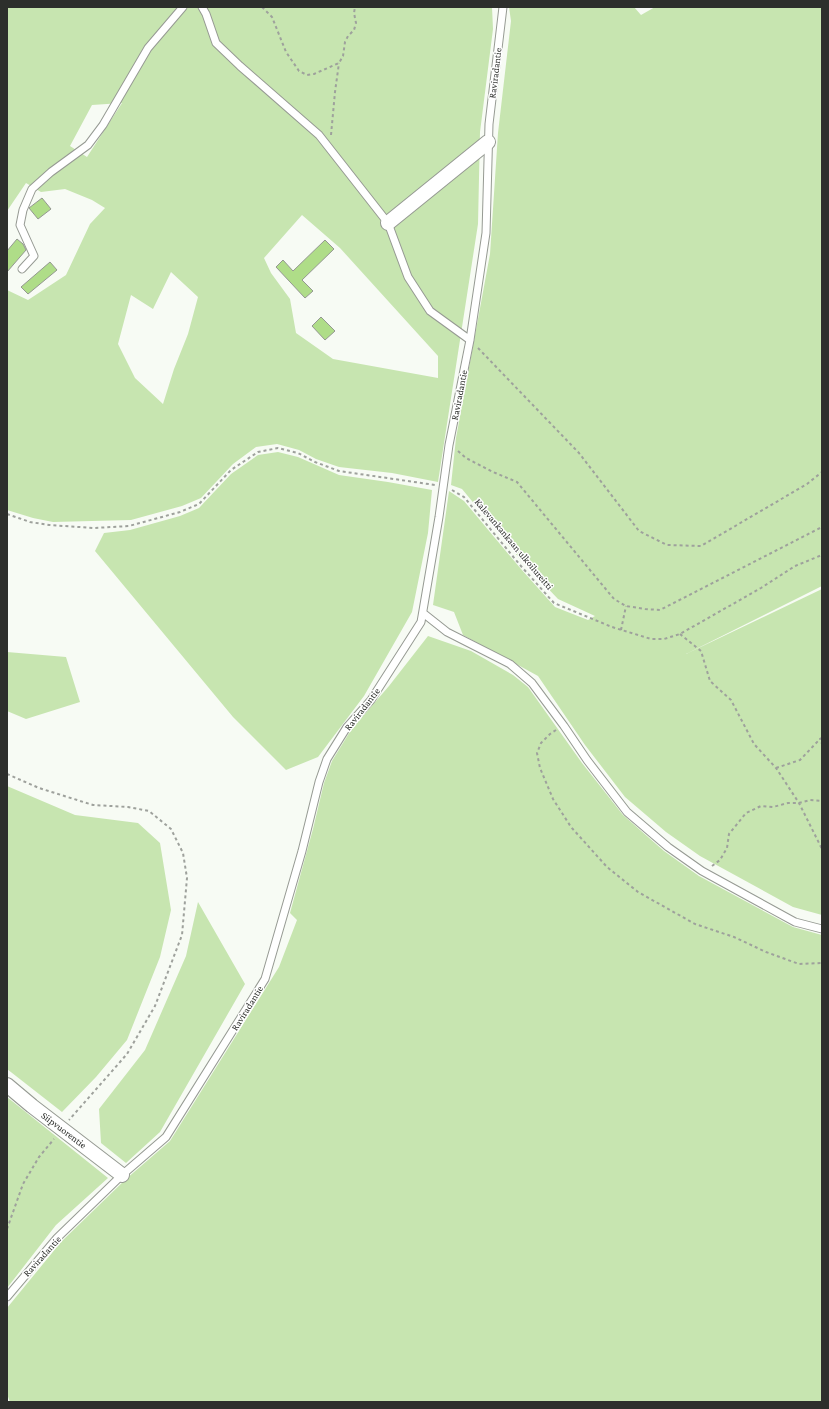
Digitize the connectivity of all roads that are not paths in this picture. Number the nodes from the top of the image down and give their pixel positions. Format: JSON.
{"nodes":[{"id":1,"x":183,"y":7,"type":"edge"},
{"id":2,"x":202,"y":7,"type":"edge"},
{"id":3,"x":503,"y":7,"type":"edge"},
{"id":4,"x":488,"y":142,"type":"junction"},
{"id":5,"x":388,"y":223,"type":"junction"},
{"id":6,"x":22,"y":269,"type":"dead end"},
{"id":7,"x":470,"y":340,"type":"junction"},
{"id":8,"x":423,"y":613,"type":"junction"},
{"id":9,"x":822,"y":929,"type":"edge"},
{"id":10,"x":7,"y":1084,"type":"edge"},
{"id":11,"x":122,"y":1175,"type":"junction"},
{"id":12,"x":7,"y":1298,"type":"edge"}],
"edges":[{"from":1,"to":6,"type":"lane"},
{"from":2,"to":5,"type":"lane"},
{"from":3,"to":4,"type":"lane","name":"Raviradantie"},
{"from":4,"to":5,"type":"street"},
{"from":4,"to":7,"type":"lane","name":"Raviradantie"},
{"from":5,"to":7,"type":"lane"},
{"from":7,"to":8,"type":"lane","name":"Raviradantie"},
{"from":8,"to":9,"type":"lane"},
{"from":8,"to":11,"type":"lane","name":"Raviradantie"},
{"from":10,"to":11,"type":"street","name":"Siipvuorentie"},
{"from":11,"to":12,"type":"lane","name":"Raviradantie"}]}
